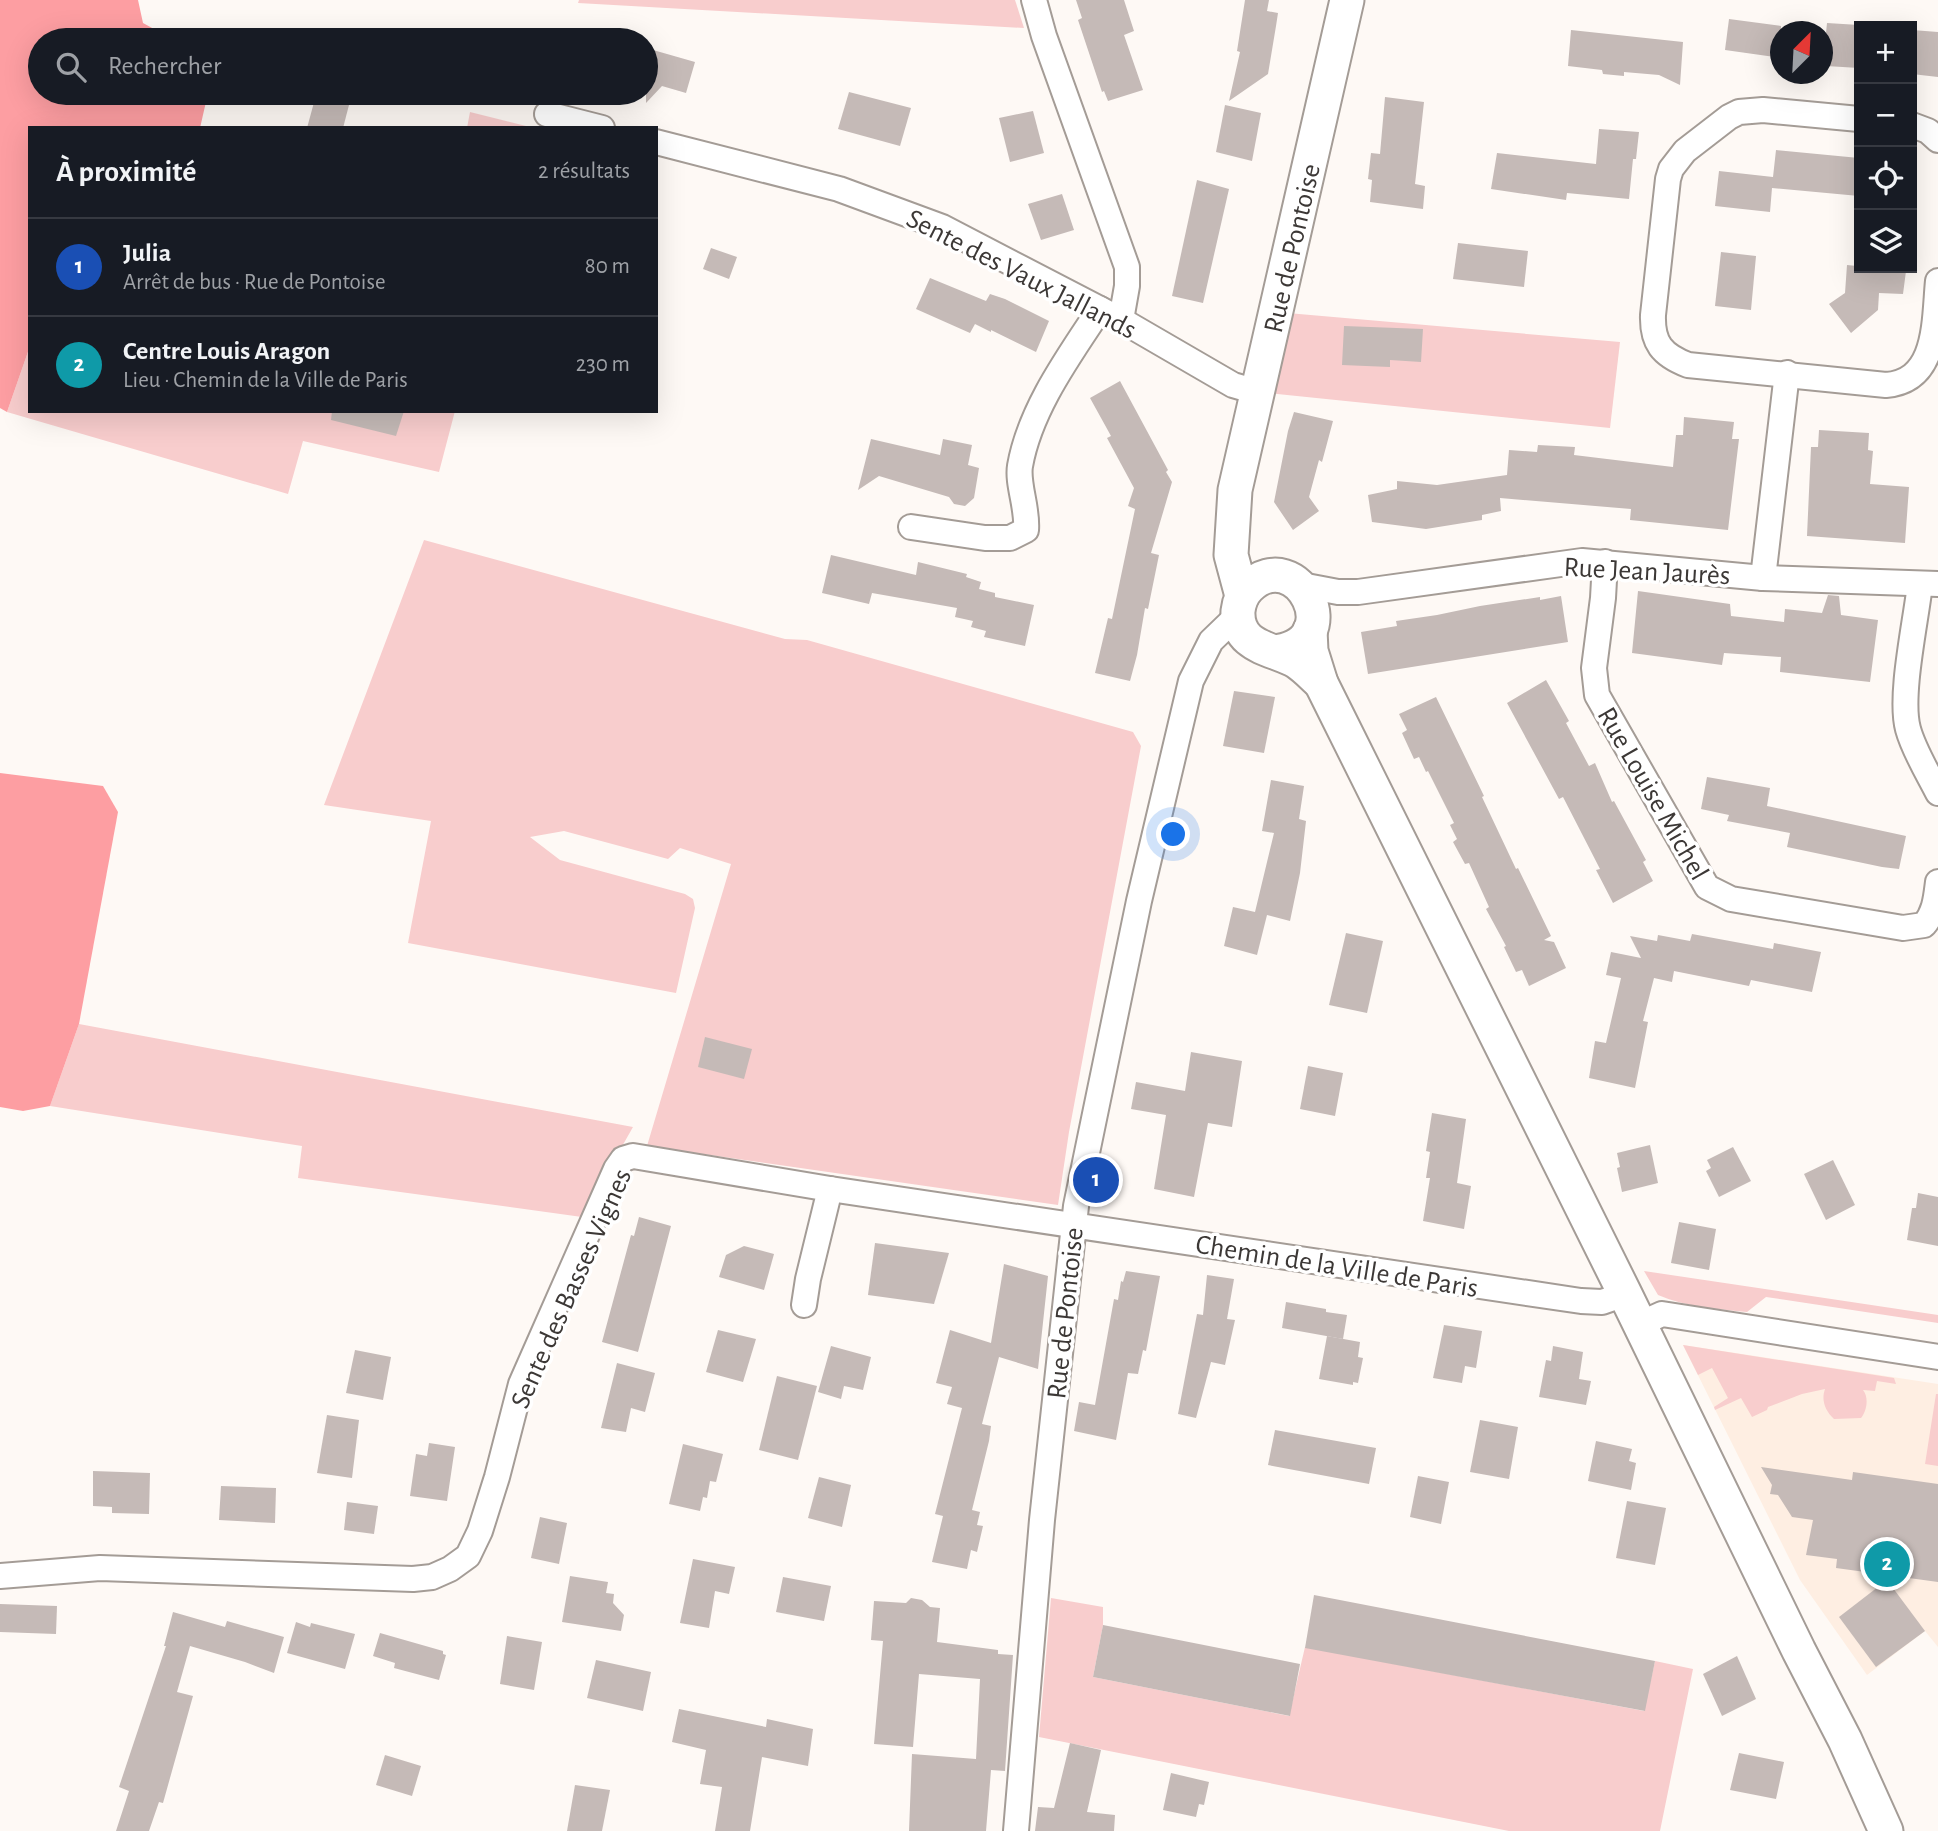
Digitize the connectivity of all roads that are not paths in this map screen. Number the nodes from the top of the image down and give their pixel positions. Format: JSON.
{"nodes":[{"id":1,"x":1034,"y":0,"type":"edge"},
{"id":2,"x":1347,"y":0,"type":"edge"},
{"id":3,"x":547,"y":114,"type":"dead end"},
{"id":4,"x":1854,"y":119,"type":"edge"},
{"id":5,"x":594,"y":126,"type":"edge"},
{"id":6,"x":1917,"y":127,"type":"edge"},
{"id":7,"x":1938,"y":140,"type":"edge"},
{"id":8,"x":658,"y":143,"type":"edge"},
{"id":9,"x":1938,"y":281,"type":"edge"},
{"id":10,"x":1111,"y":314,"type":"junction"},
{"id":11,"x":1787,"y":373,"type":"junction"},
{"id":12,"x":1257,"y":392,"type":"junction"},
{"id":13,"x":1234,"y":497,"type":"junction"},
{"id":14,"x":911,"y":527,"type":"dead end"},
{"id":15,"x":1605,"y":562,"type":"junction"},
{"id":16,"x":1763,"y":578,"type":"junction"},
{"id":17,"x":1292,"y":581,"type":"junction"},
{"id":18,"x":1929,"y":584,"type":"edge"},
{"id":19,"x":1358,"y":592,"type":"junction"},
{"id":20,"x":1240,"y":605,"type":"junction"},
{"id":21,"x":1312,"y":622,"type":"junction"},
{"id":22,"x":1264,"y":649,"type":"junction"},
{"id":23,"x":1191,"y":681,"type":"junction"},
{"id":24,"x":1321,"y":683,"type":"junction"},
{"id":25,"x":1938,"y":793,"type":"edge"},
{"id":26,"x":1938,"y":882,"type":"edge"},
{"id":27,"x":830,"y":1189,"type":"junction"},
{"id":28,"x":1073,"y":1224,"type":"junction"},
{"id":29,"x":1614,"y":1298,"type":"junction"},
{"id":30,"x":804,"y":1306,"type":"dead end"},
{"id":31,"x":1640,"y":1324,"type":"junction"},
{"id":32,"x":1938,"y":1357,"type":"edge"},
{"id":33,"x":0,"y":1576,"type":"edge"},
{"id":34,"x":1016,"y":1831,"type":"edge"},
{"id":35,"x":1886,"y":1831,"type":"edge"}],
"edges":[{"from":1,"to":10,"type":"street"},
{"from":2,"to":12,"type":"main road","name":"Rue de Pontoise"},
{"from":3,"to":5,"type":"street"},
{"from":4,"to":11,"type":"street"},
{"from":6,"to":7,"type":"street"},
{"from":8,"to":10,"type":"street","name":"Sente des Vaux Jallands"},
{"from":9,"to":11,"type":"street"},
{"from":10,"to":12,"type":"street","name":"Sente des Vaux Jallands"},
{"from":10,"to":14,"type":"street"},
{"from":11,"to":16,"type":"street"},
{"from":12,"to":13,"type":"main road","name":"Rue de Pontoise"},
{"from":13,"to":17,"type":"main road","name":"Rue de Pontoise"},
{"from":13,"to":20,"type":"main road","name":"Rue de Pontoise"},
{"from":15,"to":16,"type":"street","name":"Rue Jean Jaurès"},
{"from":15,"to":19,"type":"street","name":"Rue Jean Jaurès"},
{"from":15,"to":26,"type":"street","name":"Rue Louise Michel"},
{"from":16,"to":18,"type":"street","name":"Rue Jean Jaurès"},
{"from":17,"to":19,"type":"street","name":"Rue Jean Jaurès"},
{"from":17,"to":20,"type":"main road"},
{"from":17,"to":21,"type":"main road"},
{"from":18,"to":25,"type":"street"},
{"from":19,"to":21,"type":"street","name":"Rue Jean Jaurès"},
{"from":20,"to":22,"type":"main road"},
{"from":20,"to":23,"type":"street","name":"Rue de Pontoise"},
{"from":21,"to":22,"type":"main road"},
{"from":21,"to":24,"type":"main road"},
{"from":22,"to":23,"type":"street"},
{"from":22,"to":24,"type":"main road"},
{"from":23,"to":28,"type":"street","name":"Rue de Pontoise"},
{"from":24,"to":29,"type":"main road"},
{"from":27,"to":28,"type":"street","name":"Sente des Basses Vignes"},
{"from":27,"to":30,"type":"street"},
{"from":27,"to":33,"type":"street","name":"Sente des Basses Vignes"},
{"from":28,"to":29,"type":"street","name":"Chemin de la Ville de Paris"},
{"from":28,"to":34,"type":"street","name":"Rue de Pontoise"},
{"from":29,"to":31,"type":"main road"},
{"from":31,"to":32,"type":"street"},
{"from":31,"to":35,"type":"main road"}]}
